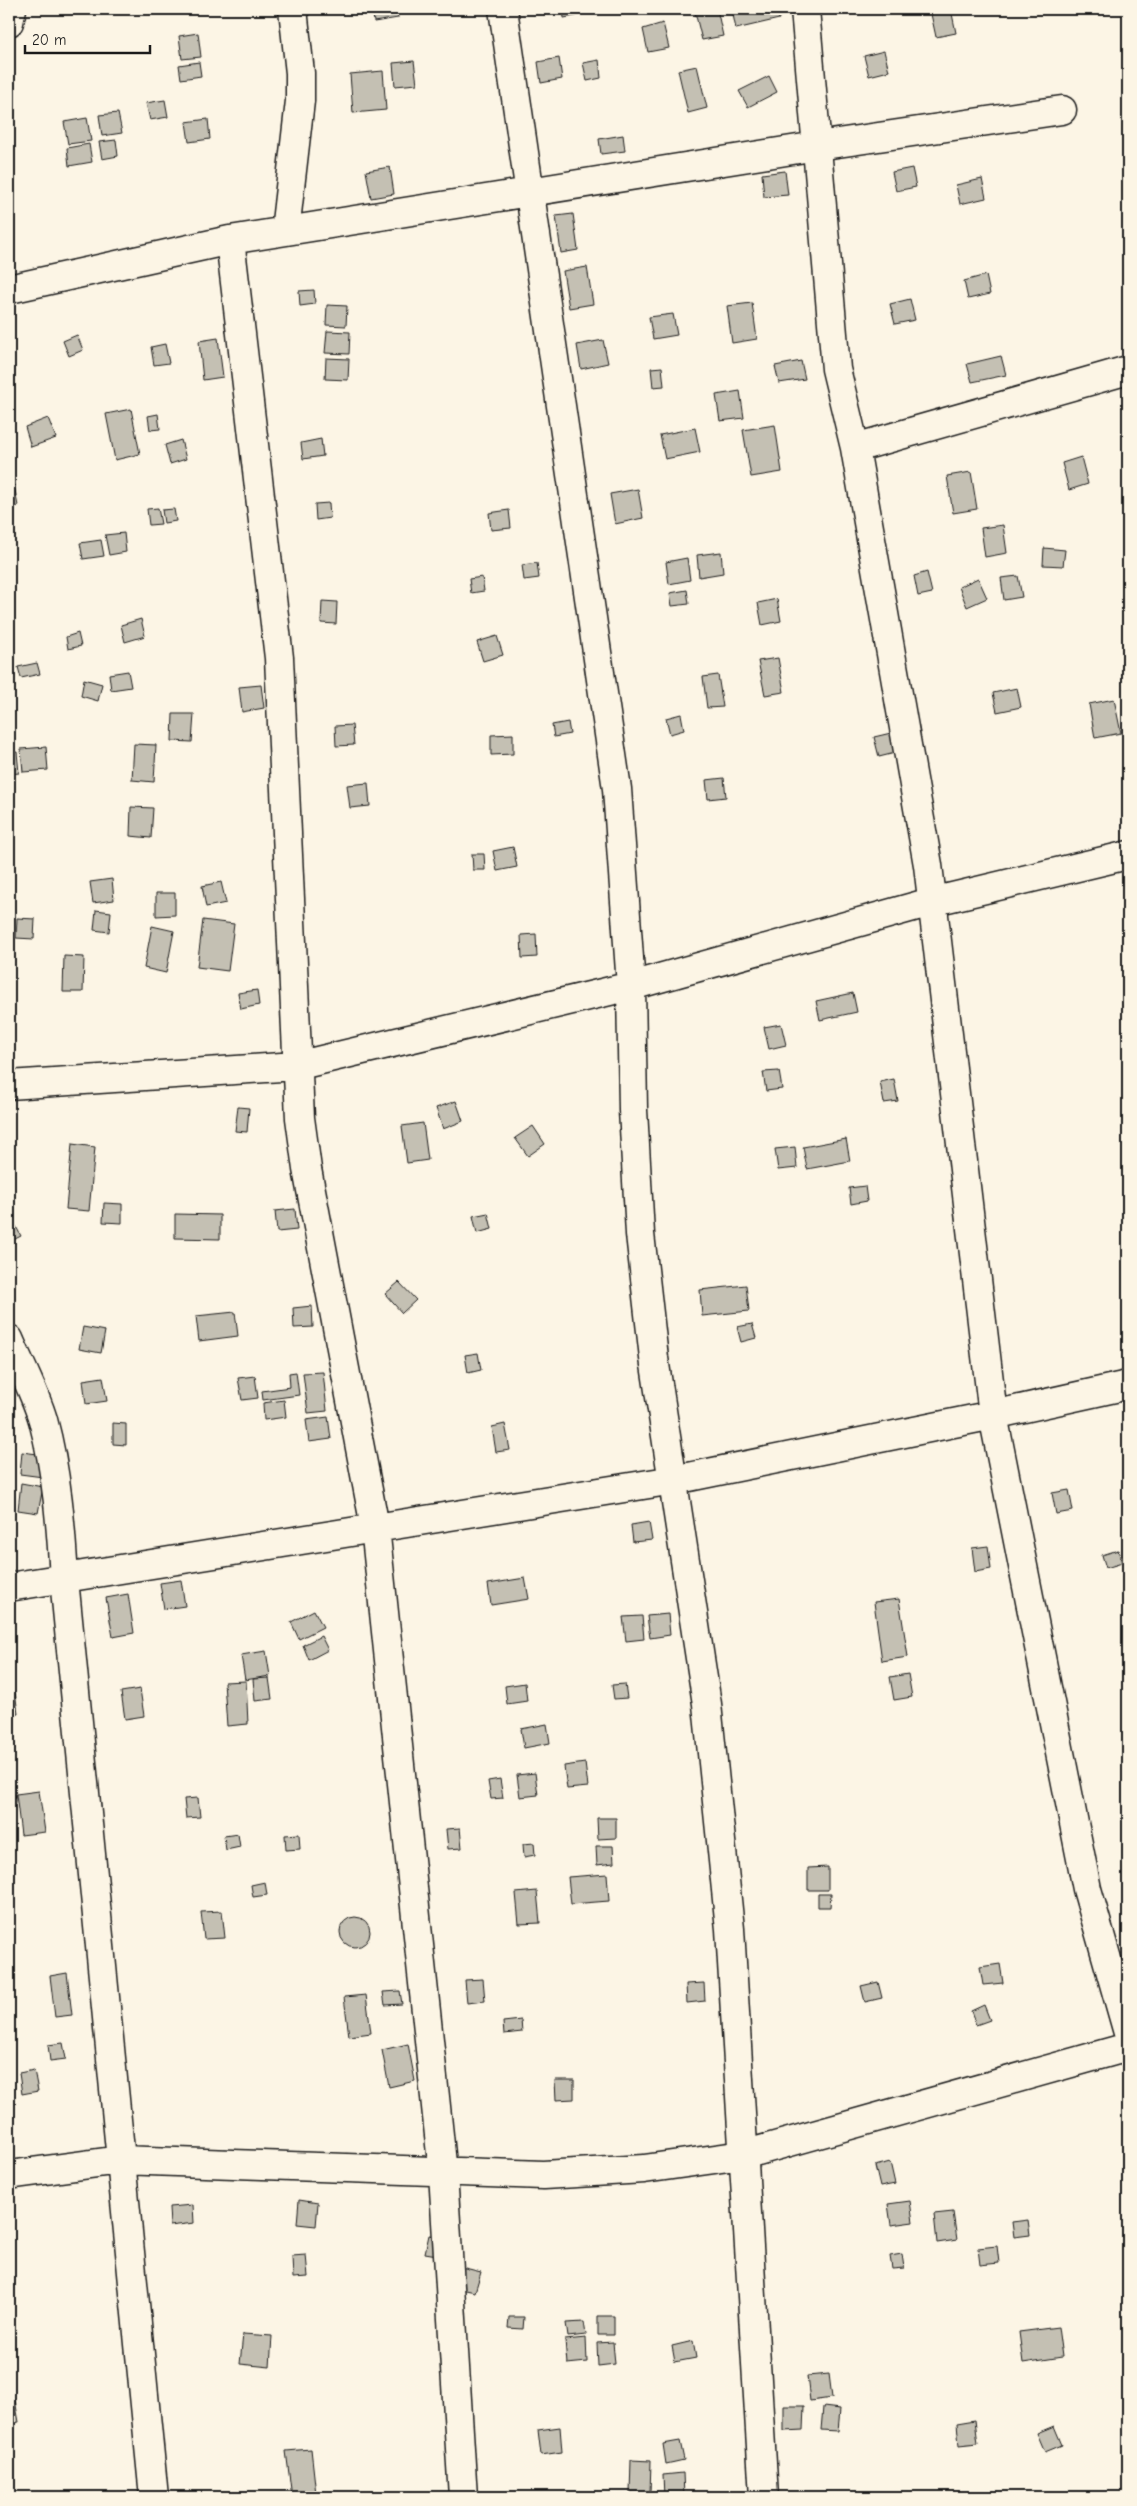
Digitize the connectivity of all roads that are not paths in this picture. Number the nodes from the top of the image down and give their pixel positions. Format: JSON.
{"nodes":[{"id":1,"x":12,"y":9,"type":"edge"},
{"id":2,"x":293,"y":9,"type":"edge"},
{"id":3,"x":503,"y":9,"type":"edge"},
{"id":4,"x":805,"y":9,"type":"edge"},
{"id":5,"x":9,"y":22,"type":"edge"},
{"id":6,"x":1062,"y":110,"type":"dead end"},
{"id":7,"x":817,"y":146,"type":"junction"},
{"id":8,"x":531,"y":193,"type":"junction"},
{"id":9,"x":285,"y":231,"type":"junction"},
{"id":10,"x":230,"y":240,"type":"junction"},
{"id":11,"x":9,"y":289,"type":"edge"},
{"id":12,"x":1128,"y":370,"type":"edge"},
{"id":13,"x":855,"y":448,"type":"junction"},
{"id":14,"x":1128,"y":855,"type":"edge"},
{"id":15,"x":931,"y":902,"type":"junction"},
{"id":16,"x":631,"y":986,"type":"junction"},
{"id":17,"x":296,"y":1066,"type":"junction"},
{"id":18,"x":9,"y":1086,"type":"edge"},
{"id":19,"x":9,"y":1339,"type":"edge"},
{"id":20,"x":1128,"y":1385,"type":"edge"},
{"id":21,"x":992,"y":1415,"type":"junction"},
{"id":22,"x":674,"y":1480,"type":"junction"},
{"id":23,"x":375,"y":1527,"type":"junction"},
{"id":24,"x":64,"y":1579,"type":"junction"},
{"id":25,"x":9,"y":1587,"type":"edge"},
{"id":26,"x":1128,"y":2033,"type":"edge"},
{"id":27,"x":1128,"y":2047,"type":"edge"},
{"id":28,"x":743,"y":2155,"type":"junction"},
{"id":29,"x":120,"y":2160,"type":"junction"},
{"id":30,"x":443,"y":2173,"type":"junction"},
{"id":31,"x":9,"y":2175,"type":"edge"},
{"id":32,"x":154,"y":2497,"type":"edge"},
{"id":33,"x":463,"y":2497,"type":"edge"},
{"id":34,"x":764,"y":2497,"type":"edge"}],
"edges":[{"from":1,"to":5,"type":"street"},
{"from":2,"to":9,"type":"street"},
{"from":3,"to":8,"type":"street"},
{"from":4,"to":7,"type":"street"},
{"from":6,"to":7,"type":"street"},
{"from":7,"to":8,"type":"street"},
{"from":7,"to":13,"type":"street"},
{"from":8,"to":9,"type":"street"},
{"from":8,"to":16,"type":"street"},
{"from":9,"to":10,"type":"street"},
{"from":10,"to":11,"type":"street"},
{"from":10,"to":17,"type":"street"},
{"from":12,"to":13,"type":"street"},
{"from":13,"to":15,"type":"street"},
{"from":14,"to":15,"type":"street"},
{"from":15,"to":16,"type":"street"},
{"from":15,"to":21,"type":"street"},
{"from":16,"to":17,"type":"street"},
{"from":16,"to":22,"type":"street"},
{"from":17,"to":18,"type":"street"},
{"from":17,"to":23,"type":"street"},
{"from":19,"to":24,"type":"street"},
{"from":20,"to":21,"type":"street"},
{"from":21,"to":22,"type":"street"},
{"from":21,"to":26,"type":"street"},
{"from":22,"to":23,"type":"street"},
{"from":22,"to":28,"type":"street"},
{"from":23,"to":24,"type":"street"},
{"from":23,"to":30,"type":"street"},
{"from":24,"to":25,"type":"street"},
{"from":24,"to":29,"type":"street"},
{"from":27,"to":28,"type":"street"},
{"from":28,"to":30,"type":"street"},
{"from":28,"to":34,"type":"street"},
{"from":29,"to":30,"type":"street"},
{"from":29,"to":31,"type":"street"},
{"from":29,"to":32,"type":"street"},
{"from":30,"to":33,"type":"street"}]}
